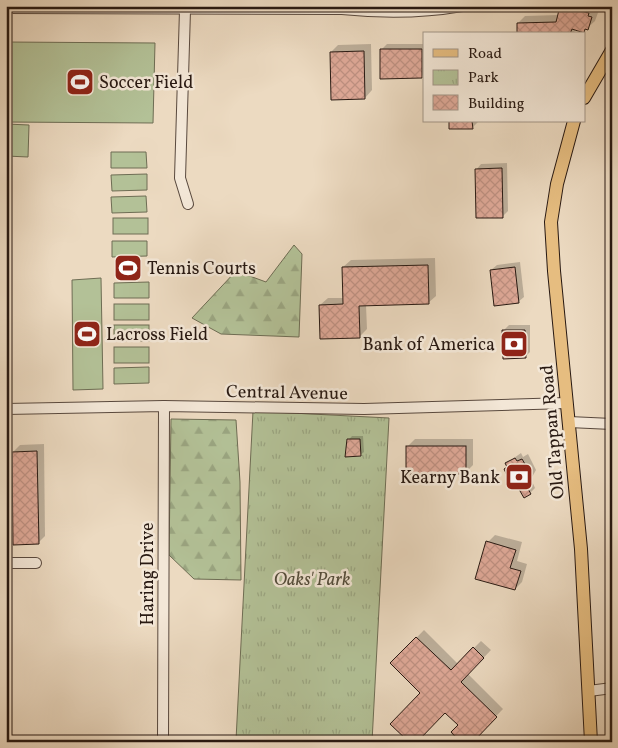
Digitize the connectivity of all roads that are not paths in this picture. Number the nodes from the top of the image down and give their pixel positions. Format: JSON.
{"nodes":[{"id":1,"x":462,"y":6,"type":"edge"},
{"id":2,"x":6,"y":8,"type":"edge"},
{"id":3,"x":185,"y":10,"type":"junction"},
{"id":4,"x":612,"y":50,"type":"edge"},
{"id":5,"x":586,"y":95,"type":"edge"},
{"id":6,"x":574,"y":122,"type":"edge"},
{"id":7,"x":188,"y":204,"type":"dead end"},
{"id":8,"x":567,"y":403,"type":"junction"},
{"id":9,"x":164,"y":406,"type":"junction"},
{"id":10,"x":6,"y":409,"type":"edge"},
{"id":11,"x":569,"y":422,"type":"junction"},
{"id":12,"x":612,"y":424,"type":"edge"},
{"id":13,"x":6,"y":563,"type":"edge"},
{"id":14,"x":36,"y":563,"type":"dead end"},
{"id":15,"x":612,"y":688,"type":"edge"},
{"id":16,"x":589,"y":691,"type":"junction"},
{"id":17,"x":163,"y":742,"type":"edge"},
{"id":18,"x":591,"y":742,"type":"edge"}],
"edges":[{"from":1,"to":3,"type":"street"},
{"from":2,"to":3,"type":"street"},
{"from":3,"to":7,"type":"street"},
{"from":4,"to":5,"type":"main road"},
{"from":6,"to":8,"type":"main road","name":"Old Tappan Road"},
{"from":8,"to":9,"type":"street","name":"Central Avenue"},
{"from":8,"to":11,"type":"main road","name":"Old Tappan Road"},
{"from":9,"to":10,"type":"street","name":"Central Avenue"},
{"from":9,"to":17,"type":"street","name":"Haring Drive"},
{"from":11,"to":12,"type":"street"},
{"from":11,"to":16,"type":"main road","name":"Old Tappan Road"},
{"from":13,"to":14,"type":"street"},
{"from":15,"to":16,"type":"street"},
{"from":16,"to":18,"type":"main road","name":"Old Tappan Road"}]}
